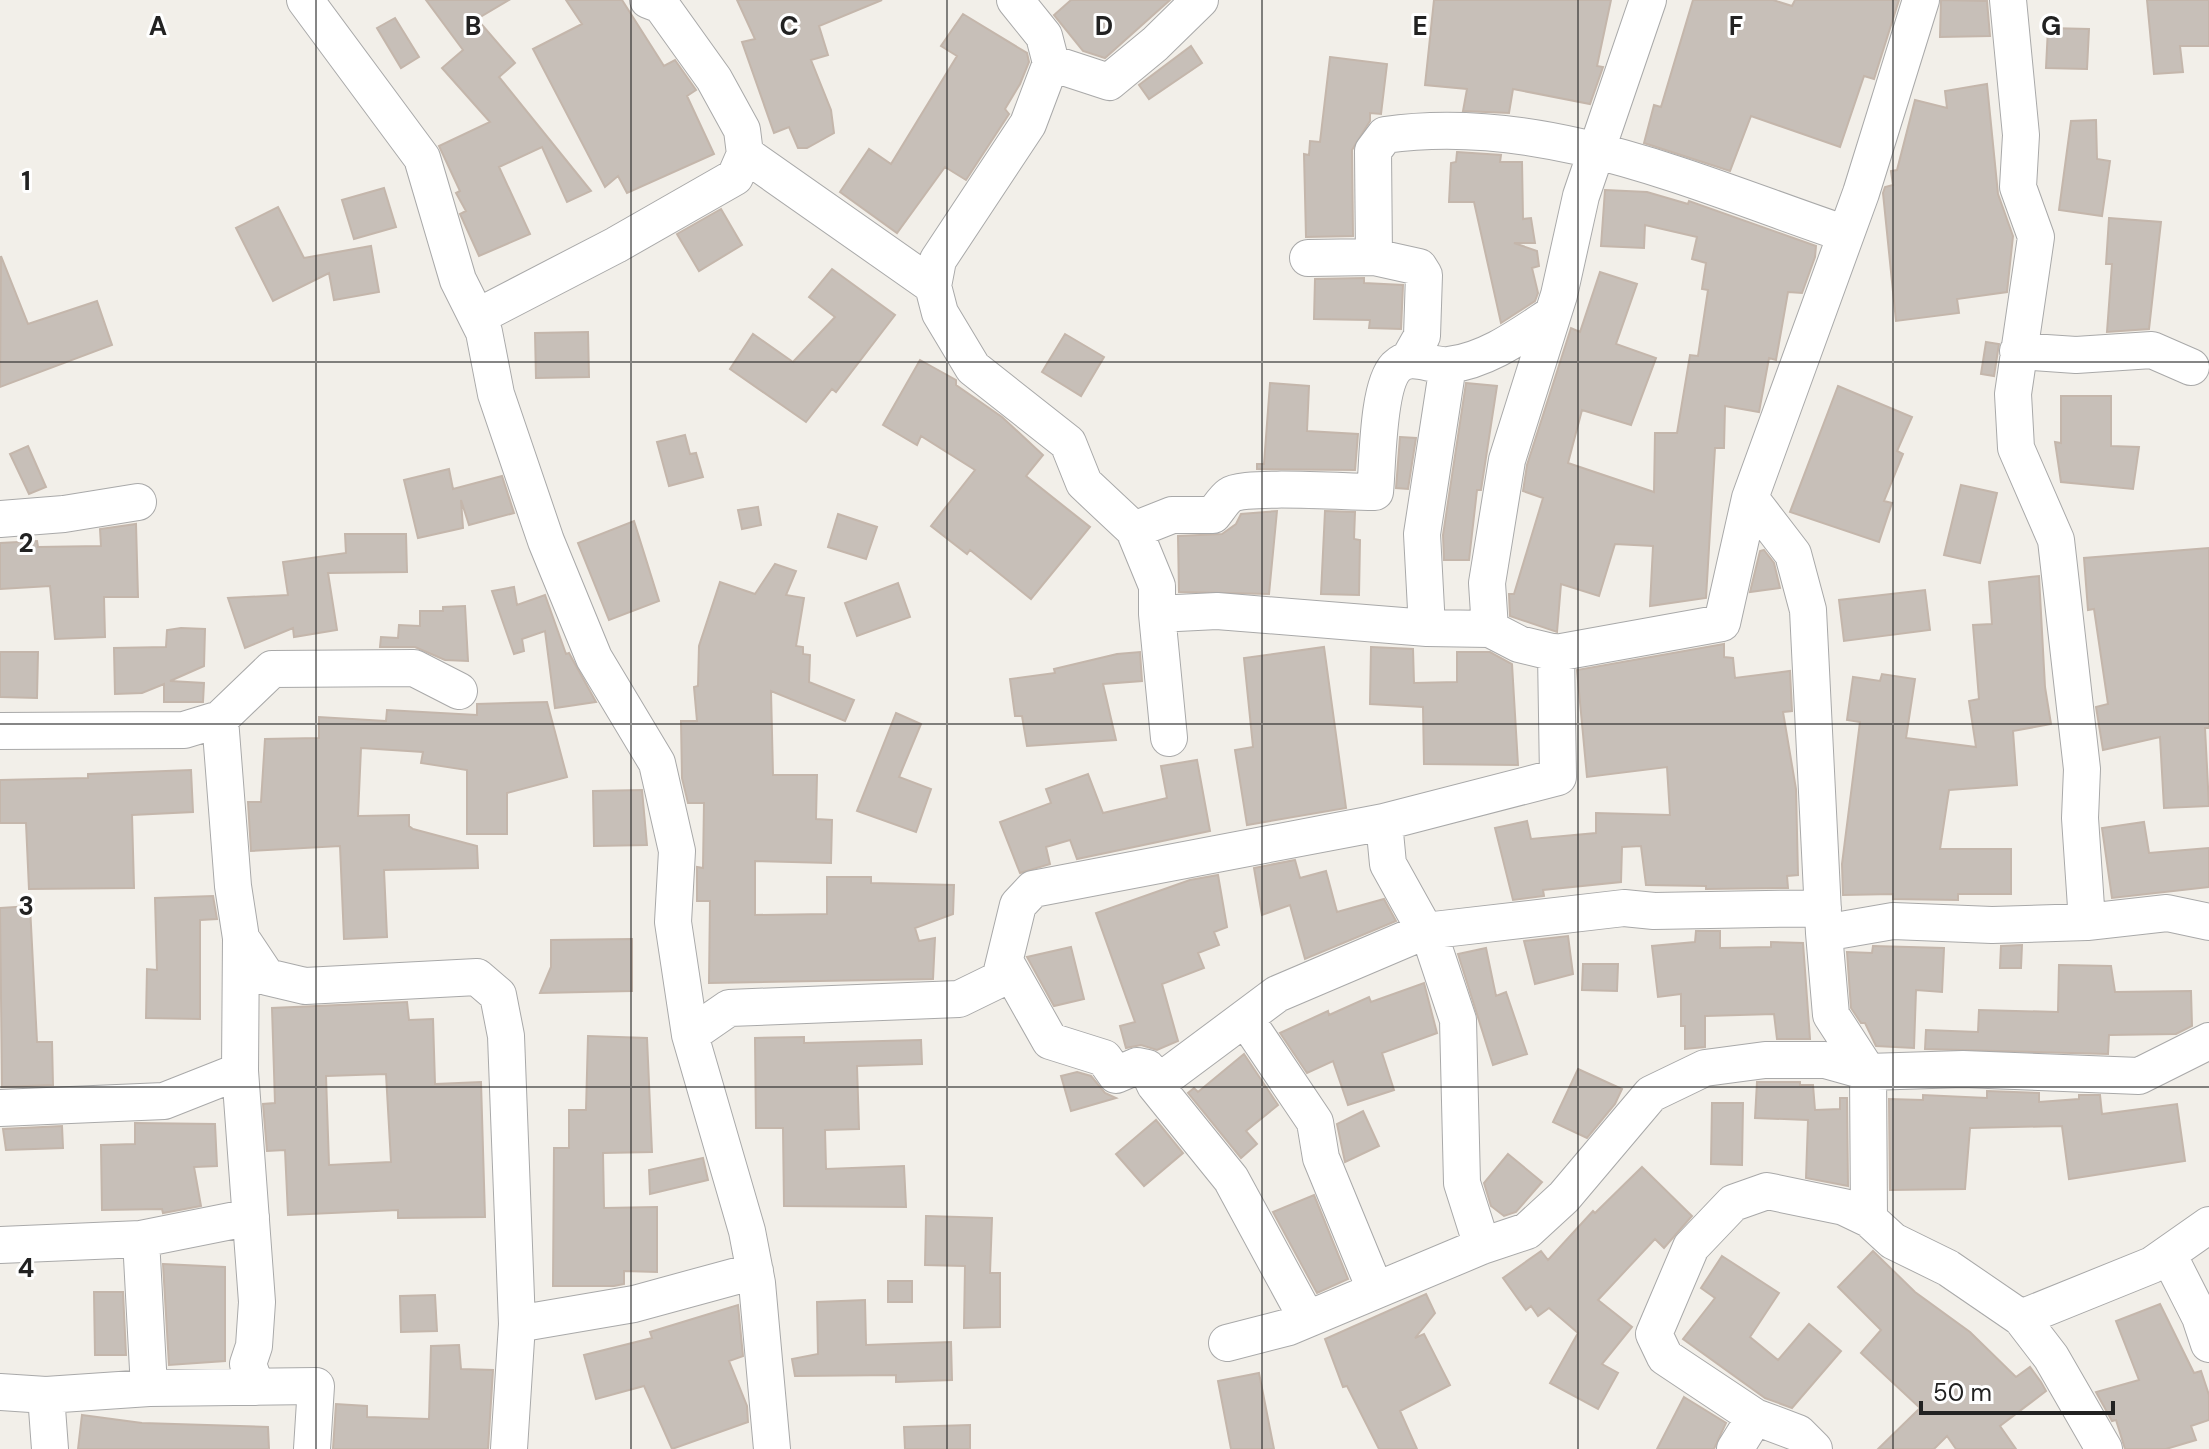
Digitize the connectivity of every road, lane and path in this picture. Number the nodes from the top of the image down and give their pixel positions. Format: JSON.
{"nodes":[{"id":1,"x":305,"y":0,"type":"edge"},
{"id":2,"x":1015,"y":0,"type":"edge"},
{"id":3,"x":1200,"y":0,"type":"edge"},
{"id":4,"x":1648,"y":0,"type":"edge"},
{"id":5,"x":1921,"y":0,"type":"edge"},
{"id":6,"x":2008,"y":0,"type":"edge"},
{"id":7,"x":661,"y":2,"type":"edge"},
{"id":8,"x":1051,"y":63,"type":"junction"},
{"id":9,"x":1597,"y":152,"type":"junction"},
{"id":10,"x":745,"y":154,"type":"junction"},
{"id":11,"x":1846,"y":234,"type":"junction"},
{"id":12,"x":1374,"y":257,"type":"junction"},
{"id":13,"x":1308,"y":258,"type":"dead end"},
{"id":14,"x":933,"y":286,"type":"junction"},
{"id":15,"x":1553,"y":314,"type":"junction"},
{"id":16,"x":477,"y":317,"type":"junction"},
{"id":17,"x":2018,"y":351,"type":"junction"},
{"id":18,"x":1409,"y":359,"type":"junction"},
{"id":19,"x":1448,"y":365,"type":"junction"},
{"id":20,"x":2191,"y":367,"type":"dead end"},
{"id":21,"x":1750,"y":498,"type":"junction"},
{"id":22,"x":138,"y":502,"type":"dead end"},
{"id":23,"x":0,"y":519,"type":"edge"},
{"id":24,"x":1134,"y":530,"type":"junction"},
{"id":25,"x":1157,"y":614,"type":"junction"},
{"id":26,"x":1427,"y":628,"type":"junction"},
{"id":27,"x":1490,"y":629,"type":"junction"},
{"id":28,"x":1556,"y":653,"type":"junction"},
{"id":29,"x":459,"y":691,"type":"dead end"},
{"id":30,"x":220,"y":719,"type":"junction"},
{"id":31,"x":0,"y":731,"type":"edge"},
{"id":32,"x":1169,"y":738,"type":"dead end"},
{"id":33,"x":1384,"y":822,"type":"junction"},
{"id":34,"x":1824,"y":920,"type":"junction"},
{"id":35,"x":2087,"y":922,"type":"junction"},
{"id":36,"x":2209,"y":922,"type":"edge"},
{"id":37,"x":1425,"y":931,"type":"junction"},
{"id":38,"x":241,"y":938,"type":"junction"},
{"id":39,"x":1006,"y":963,"type":"junction"},
{"id":40,"x":1245,"y":1018,"type":"junction"},
{"id":41,"x":690,"y":1035,"type":"junction"},
{"id":42,"x":2209,"y":1041,"type":"edge"},
{"id":43,"x":240,"y":1071,"type":"junction"},
{"id":44,"x":1868,"y":1072,"type":"junction"},
{"id":45,"x":1155,"y":1085,"type":"junction"},
{"id":46,"x":0,"y":1108,"type":"edge"},
{"id":47,"x":251,"y":1217,"type":"junction"},
{"id":48,"x":1869,"y":1219,"type":"junction"},
{"id":49,"x":2209,"y":1225,"type":"edge"},
{"id":50,"x":141,"y":1239,"type":"junction"},
{"id":51,"x":0,"y":1245,"type":"edge"},
{"id":52,"x":1482,"y":1246,"type":"junction"},
{"id":53,"x":2169,"y":1256,"type":"junction"},
{"id":54,"x":755,"y":1271,"type":"junction"},
{"id":55,"x":1371,"y":1292,"type":"junction"},
{"id":56,"x":2021,"y":1318,"type":"junction"},
{"id":57,"x":1307,"y":1319,"type":"junction"},
{"id":58,"x":517,"y":1324,"type":"junction"},
{"id":59,"x":1227,"y":1343,"type":"dead end"},
{"id":60,"x":2209,"y":1344,"type":"edge"},
{"id":61,"x":256,"y":1387,"type":"junction"},
{"id":62,"x":149,"y":1388,"type":"junction"},
{"id":63,"x":0,"y":1392,"type":"edge"},
{"id":64,"x":46,"y":1395,"type":"junction"},
{"id":65,"x":1755,"y":1417,"type":"junction"},
{"id":66,"x":50,"y":1449,"type":"edge"},
{"id":67,"x":312,"y":1449,"type":"edge"},
{"id":68,"x":509,"y":1449,"type":"edge"},
{"id":69,"x":772,"y":1449,"type":"edge"},
{"id":70,"x":1735,"y":1449,"type":"edge"},
{"id":71,"x":1814,"y":1449,"type":"edge"},
{"id":72,"x":2104,"y":1449,"type":"edge"}],
"edges":[{"from":1,"to":16,"type":"street"},
{"from":2,"to":8,"type":"street"},
{"from":3,"to":8,"type":"street"},
{"from":4,"to":9,"type":"street"},
{"from":5,"to":11,"type":"street"},
{"from":6,"to":17,"type":"street"},
{"from":7,"to":10,"type":"street"},
{"from":8,"to":14,"type":"street"},
{"from":9,"to":11,"type":"street"},
{"from":9,"to":12,"type":"street"},
{"from":9,"to":15,"type":"street"},
{"from":10,"to":14,"type":"street"},
{"from":10,"to":16,"type":"street"},
{"from":11,"to":21,"type":"street"},
{"from":12,"to":13,"type":"street"},
{"from":12,"to":18,"type":"street"},
{"from":14,"to":24,"type":"street"},
{"from":15,"to":19,"type":"street"},
{"from":15,"to":27,"type":"street"},
{"from":16,"to":41,"type":"street"},
{"from":17,"to":20,"type":"street"},
{"from":17,"to":35,"type":"street"},
{"from":18,"to":19,"type":"street"},
{"from":18,"to":24,"type":"street"},
{"from":19,"to":26,"type":"street"},
{"from":21,"to":28,"type":"street"},
{"from":21,"to":34,"type":"street"},
{"from":22,"to":23,"type":"street"},
{"from":24,"to":25,"type":"street"},
{"from":25,"to":26,"type":"street"},
{"from":25,"to":32,"type":"street"},
{"from":26,"to":27,"type":"street"},
{"from":27,"to":28,"type":"street"},
{"from":28,"to":33,"type":"street"},
{"from":29,"to":30,"type":"street"},
{"from":30,"to":31,"type":"street"},
{"from":30,"to":38,"type":"street"},
{"from":33,"to":37,"type":"street"},
{"from":33,"to":39,"type":"street"},
{"from":34,"to":35,"type":"street"},
{"from":34,"to":37,"type":"street"},
{"from":34,"to":44,"type":"street"},
{"from":35,"to":36,"type":"street"},
{"from":37,"to":40,"type":"street"},
{"from":37,"to":52,"type":"street"},
{"from":38,"to":43,"type":"street"},
{"from":38,"to":58,"type":"street"},
{"from":39,"to":41,"type":"street"},
{"from":39,"to":45,"type":"street"},
{"from":40,"to":45,"type":"street"},
{"from":40,"to":55,"type":"street"},
{"from":41,"to":54,"type":"street"},
{"from":42,"to":44,"type":"street"},
{"from":43,"to":46,"type":"street"},
{"from":43,"to":47,"type":"street"},
{"from":44,"to":48,"type":"street"},
{"from":44,"to":52,"type":"street"},
{"from":45,"to":57,"type":"street"},
{"from":47,"to":50,"type":"street"},
{"from":47,"to":61,"type":"street"},
{"from":48,"to":56,"type":"street"},
{"from":48,"to":65,"type":"street"},
{"from":49,"to":53,"type":"street"},
{"from":50,"to":51,"type":"street"},
{"from":50,"to":62,"type":"street"},
{"from":52,"to":55,"type":"street"},
{"from":53,"to":56,"type":"street"},
{"from":53,"to":60,"type":"street"},
{"from":54,"to":58,"type":"street"},
{"from":54,"to":69,"type":"street"},
{"from":55,"to":57,"type":"street"},
{"from":56,"to":72,"type":"street"},
{"from":57,"to":59,"type":"street"},
{"from":58,"to":68,"type":"street"},
{"from":61,"to":62,"type":"street"},
{"from":61,"to":67,"type":"street"},
{"from":62,"to":64,"type":"street"},
{"from":63,"to":64,"type":"street"},
{"from":64,"to":66,"type":"street"},
{"from":65,"to":70,"type":"street"},
{"from":65,"to":71,"type":"street"}]}
